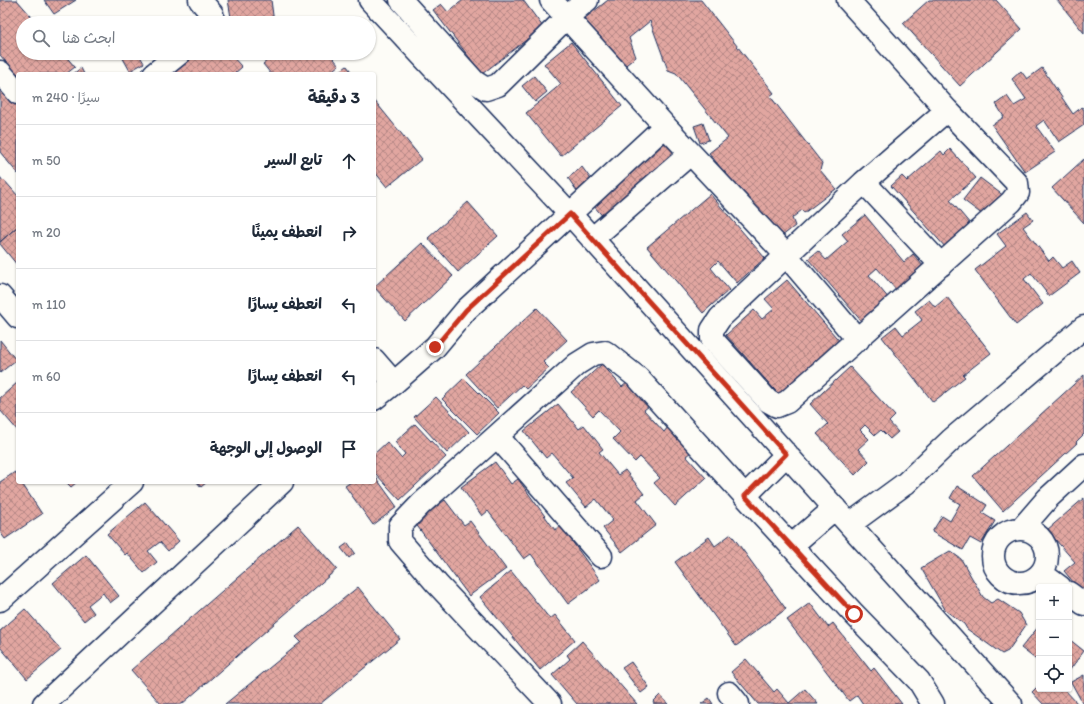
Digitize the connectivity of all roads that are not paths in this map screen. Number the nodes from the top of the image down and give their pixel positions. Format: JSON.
{"nodes":[{"id":1,"x":200,"y":0,"type":"edge"},
{"id":2,"x":370,"y":0,"type":"edge"},
{"id":3,"x":401,"y":0,"type":"edge"},
{"id":4,"x":551,"y":0,"type":"edge"},
{"id":5,"x":587,"y":0,"type":"edge"},
{"id":6,"x":848,"y":0,"type":"edge"},
{"id":7,"x":211,"y":16,"type":"edge"},
{"id":8,"x":567,"y":17,"type":"junction"},
{"id":9,"x":171,"y":60,"type":"edge"},
{"id":10,"x":0,"y":72,"type":"edge"},
{"id":11,"x":156,"y":72,"type":"edge"},
{"id":12,"x":16,"y":91,"type":"edge"},
{"id":13,"x":947,"y":110,"type":"junction"},
{"id":14,"x":664,"y":126,"type":"junction"},
{"id":15,"x":690,"y":154,"type":"junction"},
{"id":16,"x":864,"y":182,"type":"junction"},
{"id":17,"x":570,"y":214,"type":"junction"},
{"id":18,"x":592,"y":239,"type":"junction"},
{"id":19,"x":786,"y":256,"type":"junction"},
{"id":20,"x":941,"y":265,"type":"junction"},
{"id":21,"x":0,"y":296,"type":"edge"},
{"id":22,"x":16,"y":315,"type":"edge"},
{"id":23,"x":1084,"y":328,"type":"edge"},
{"id":24,"x":858,"y":340,"type":"junction"},
{"id":25,"x":376,"y":362,"type":"edge"},
{"id":26,"x":394,"y":383,"type":"junction"},
{"id":27,"x":376,"y":397,"type":"edge"},
{"id":28,"x":497,"y":436,"type":"junction"},
{"id":29,"x":786,"y":454,"type":"junction"},
{"id":30,"x":1084,"y":465,"type":"edge"},
{"id":31,"x":130,"y":484,"type":"edge"},
{"id":32,"x":280,"y":484,"type":"edge"},
{"id":33,"x":745,"y":496,"type":"junction"},
{"id":34,"x":835,"y":508,"type":"junction"},
{"id":35,"x":850,"y":524,"type":"junction"},
{"id":36,"x":1022,"y":528,"type":"junction"},
{"id":37,"x":791,"y":546,"type":"junction"},
{"id":38,"x":601,"y":556,"type":"dead end"},
{"id":39,"x":1041,"y":574,"type":"junction"},
{"id":40,"x":1056,"y":584,"type":"edge"},
{"id":41,"x":1072,"y":595,"type":"edge"},
{"id":42,"x":0,"y":600,"type":"edge"},
{"id":43,"x":1084,"y":604,"type":"edge"},
{"id":44,"x":44,"y":704,"type":"edge"},
{"id":45,"x":550,"y":704,"type":"edge"},
{"id":46,"x":933,"y":704,"type":"edge"},
{"id":47,"x":1011,"y":704,"type":"edge"}],
"edges":[{"from":1,"to":7,"type":"street"},
{"from":2,"to":17,"type":"street"},
{"from":3,"to":8,"type":"street"},
{"from":4,"to":8,"type":"street"},
{"from":5,"to":8,"type":"street"},
{"from":6,"to":13,"type":"street"},
{"from":8,"to":14,"type":"street"},
{"from":9,"to":11,"type":"street"},
{"from":10,"to":12,"type":"street"},
{"from":13,"to":16,"type":"street"},
{"from":13,"to":20,"type":"street"},
{"from":14,"to":15,"type":"street"},
{"from":14,"to":17,"type":"street"},
{"from":15,"to":18,"type":"street"},
{"from":15,"to":19,"type":"street"},
{"from":16,"to":19,"type":"street"},
{"from":16,"to":20,"type":"street"},
{"from":17,"to":18,"type":"street"},
{"from":17,"to":26,"type":"street"},
{"from":18,"to":29,"type":"street"},
{"from":19,"to":24,"type":"street"},
{"from":19,"to":24,"type":"street"},
{"from":20,"to":24,"type":"street"},
{"from":21,"to":22,"type":"street"},
{"from":23,"to":35,"type":"street"},
{"from":25,"to":26,"type":"street"},
{"from":26,"to":27,"type":"street"},
{"from":28,"to":33,"type":"street"},
{"from":28,"to":38,"type":"street"},
{"from":28,"to":45,"type":"street"},
{"from":29,"to":33,"type":"street"},
{"from":29,"to":34,"type":"street"},
{"from":30,"to":36,"type":"street"},
{"from":31,"to":42,"type":"street"},
{"from":32,"to":44,"type":"street"},
{"from":33,"to":37,"type":"street"},
{"from":34,"to":35,"type":"street"},
{"from":34,"to":37,"type":"street"},
{"from":35,"to":47,"type":"street"},
{"from":36,"to":39,"type":"street"},
{"from":36,"to":39,"type":"street"},
{"from":37,"to":46,"type":"street"},
{"from":39,"to":40,"type":"street"},
{"from":41,"to":43,"type":"street"}]}
